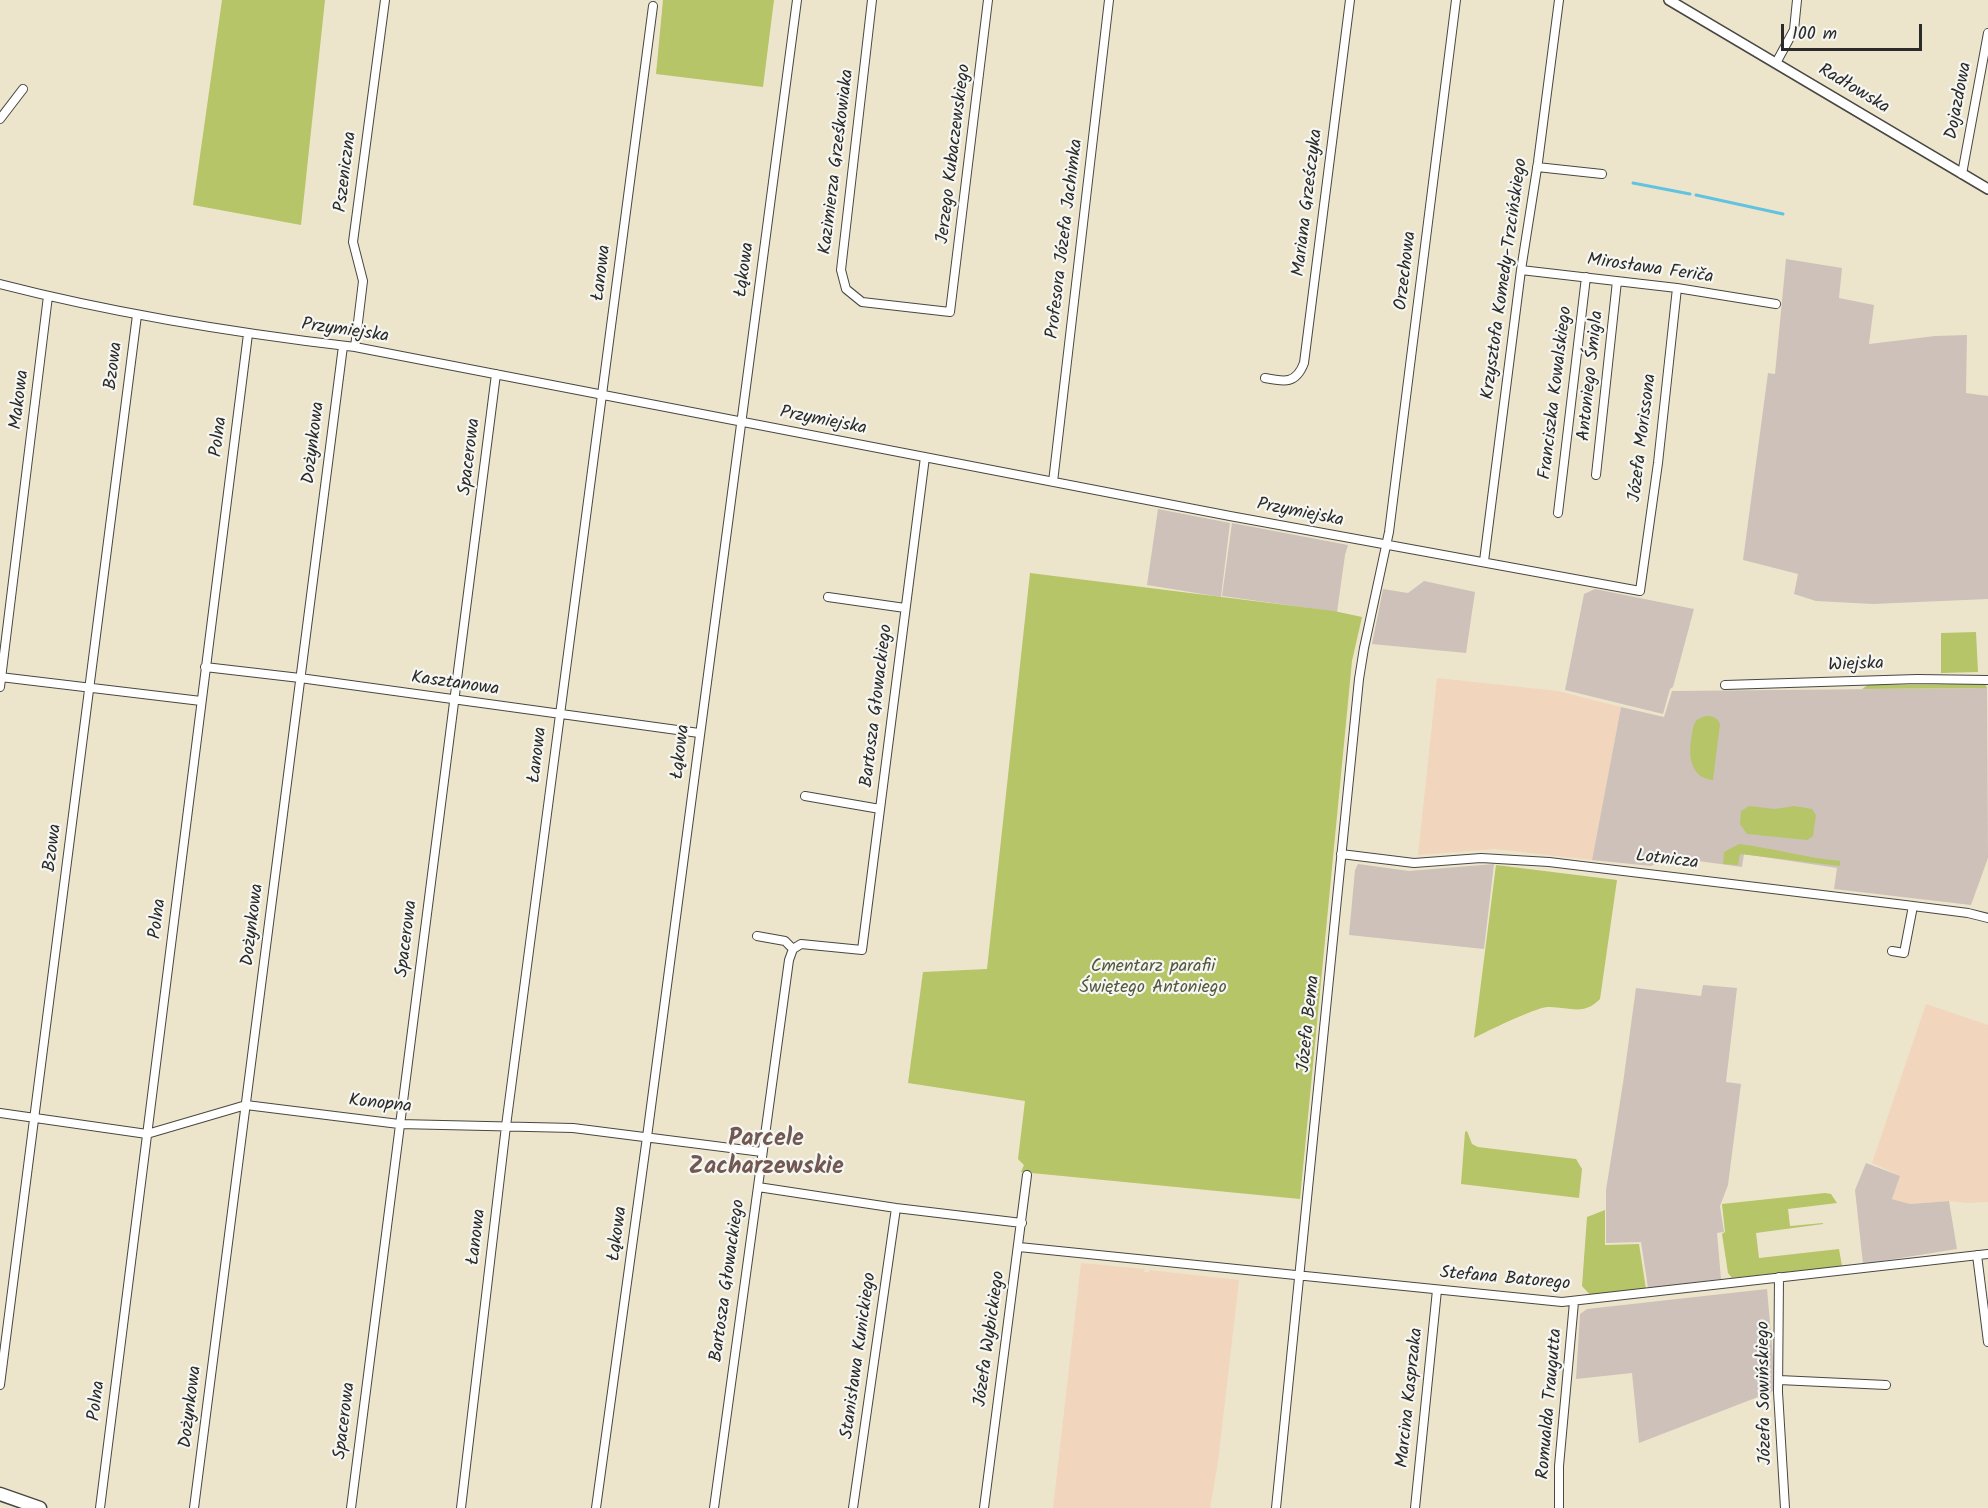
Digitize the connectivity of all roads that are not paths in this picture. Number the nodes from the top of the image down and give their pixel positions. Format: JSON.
{"nodes":[{"id":1,"x":385,"y":0,"type":"edge"},
{"id":2,"x":797,"y":0,"type":"edge"},
{"id":3,"x":872,"y":0,"type":"edge"},
{"id":4,"x":988,"y":0,"type":"edge"},
{"id":5,"x":1109,"y":0,"type":"edge"},
{"id":6,"x":1350,"y":0,"type":"edge"},
{"id":7,"x":1456,"y":0,"type":"edge"},
{"id":8,"x":1559,"y":0,"type":"edge"},
{"id":9,"x":1669,"y":0,"type":"edge"},
{"id":10,"x":1797,"y":0,"type":"edge"},
{"id":11,"x":653,"y":6,"type":"dead end"},
{"id":12,"x":1988,"y":33,"type":"edge"},
{"id":13,"x":1776,"y":63,"type":"junction"},
{"id":14,"x":22,"y":88,"type":"dead end"},
{"id":15,"x":0,"y":119,"type":"edge"},
{"id":16,"x":1537,"y":166,"type":"junction"},
{"id":17,"x":1602,"y":174,"type":"dead end"},
{"id":18,"x":1962,"y":174,"type":"junction"},
{"id":19,"x":1988,"y":189,"type":"edge"},
{"id":20,"x":1521,"y":270,"type":"junction"},
{"id":21,"x":1586,"y":277,"type":"junction"},
{"id":22,"x":1617,"y":281,"type":"junction"},
{"id":23,"x":0,"y":284,"type":"edge"},
{"id":24,"x":1677,"y":288,"type":"junction"},
{"id":25,"x":48,"y":296,"type":"junction"},
{"id":26,"x":1776,"y":304,"type":"dead end"},
{"id":27,"x":951,"y":312,"type":"joint"},
{"id":28,"x":137,"y":315,"type":"junction"},
{"id":29,"x":248,"y":334,"type":"junction"},
{"id":30,"x":343,"y":346,"type":"junction"},
{"id":31,"x":356,"y":347,"type":"junction"},
{"id":32,"x":496,"y":374,"type":"junction"},
{"id":33,"x":1266,"y":378,"type":"dead end"},
{"id":34,"x":603,"y":395,"type":"junction"},
{"id":35,"x":741,"y":422,"type":"junction"},
{"id":36,"x":925,"y":457,"type":"junction"},
{"id":37,"x":1596,"y":475,"type":"dead end"},
{"id":38,"x":1053,"y":482,"type":"junction"},
{"id":39,"x":1558,"y":513,"type":"dead end"},
{"id":40,"x":1386,"y":545,"type":"junction"},
{"id":41,"x":1484,"y":561,"type":"junction"},
{"id":42,"x":1640,"y":591,"type":"joint"},
{"id":43,"x":828,"y":597,"type":"dead end"},
{"id":44,"x":905,"y":608,"type":"junction"},
{"id":45,"x":205,"y":667,"type":"junction"},
{"id":46,"x":1,"y":677,"type":"edge"},
{"id":47,"x":300,"y":678,"type":"junction"},
{"id":48,"x":1988,"y":680,"type":"edge"},
{"id":49,"x":1725,"y":685,"type":"dead end"},
{"id":50,"x":0,"y":687,"type":"edge"},
{"id":51,"x":90,"y":688,"type":"junction"},
{"id":52,"x":455,"y":700,"type":"junction"},
{"id":53,"x":201,"y":701,"type":"junction"},
{"id":54,"x":559,"y":715,"type":"junction"},
{"id":55,"x":699,"y":734,"type":"junction"},
{"id":56,"x":805,"y":796,"type":"dead end"},
{"id":57,"x":880,"y":808,"type":"junction"},
{"id":58,"x":1341,"y":854,"type":"junction"},
{"id":59,"x":1913,"y":906,"type":"junction"},
{"id":60,"x":1988,"y":918,"type":"edge"},
{"id":61,"x":757,"y":936,"type":"dead end"},
{"id":62,"x":793,"y":949,"type":"junction"},
{"id":63,"x":1893,"y":951,"type":"dead end"},
{"id":64,"x":246,"y":1105,"type":"junction"},
{"id":65,"x":0,"y":1113,"type":"edge"},
{"id":66,"x":35,"y":1118,"type":"junction"},
{"id":67,"x":399,"y":1124,"type":"junction"},
{"id":68,"x":506,"y":1126,"type":"junction"},
{"id":69,"x":147,"y":1134,"type":"junction"},
{"id":70,"x":647,"y":1137,"type":"junction"},
{"id":71,"x":762,"y":1152,"type":"junction"},
{"id":72,"x":1027,"y":1175,"type":"dead end"},
{"id":73,"x":758,"y":1186,"type":"junction"},
{"id":74,"x":896,"y":1208,"type":"junction"},
{"id":75,"x":1022,"y":1223,"type":"junction"},
{"id":76,"x":1019,"y":1247,"type":"junction"},
{"id":77,"x":1988,"y":1254,"type":"edge"},
{"id":78,"x":1977,"y":1255,"type":"junction"},
{"id":79,"x":1300,"y":1277,"type":"junction"},
{"id":80,"x":1779,"y":1277,"type":"junction"},
{"id":81,"x":1437,"y":1290,"type":"junction"},
{"id":82,"x":1574,"y":1302,"type":"junction"},
{"id":83,"x":1988,"y":1342,"type":"edge"},
{"id":84,"x":1779,"y":1380,"type":"junction"},
{"id":85,"x":0,"y":1385,"type":"edge"},
{"id":86,"x":1886,"y":1385,"type":"dead end"},
{"id":87,"x":0,"y":1494,"type":"edge"},
{"id":88,"x":40,"y":1508,"type":"edge"},
{"id":89,"x":100,"y":1508,"type":"edge"},
{"id":90,"x":194,"y":1508,"type":"edge"},
{"id":91,"x":351,"y":1508,"type":"edge"},
{"id":92,"x":461,"y":1508,"type":"edge"},
{"id":93,"x":596,"y":1508,"type":"edge"},
{"id":94,"x":714,"y":1508,"type":"edge"},
{"id":95,"x":853,"y":1508,"type":"edge"},
{"id":96,"x":984,"y":1508,"type":"edge"},
{"id":97,"x":1276,"y":1508,"type":"edge"},
{"id":98,"x":1414,"y":1508,"type":"edge"},
{"id":99,"x":1559,"y":1508,"type":"edge"},
{"id":100,"x":1785,"y":1508,"type":"edge"}],
"edges":[{"from":1,"to":31,"type":"street","name":"Pszeniczna"},
{"from":2,"to":35,"type":"street","name":"Łąkowa"},
{"from":3,"to":27,"type":"street","name":"Kazimierza Grześkowiaka"},
{"from":4,"to":27,"type":"street","name":"Jerzego Kubaczewskiego"},
{"from":5,"to":38,"type":"street","name":"Profesora Józefa Jachimka"},
{"from":6,"to":33,"type":"street","name":"Mariana Grześczyka"},
{"from":7,"to":40,"type":"street","name":"Orzechowa"},
{"from":8,"to":16,"type":"street","name":"Krzysztofa Komedy-Trzcińskiego"},
{"from":9,"to":13,"type":"street","name":"Radłowska"},
{"from":10,"to":13,"type":"street"},
{"from":11,"to":34,"type":"street","name":"Łanowa"},
{"from":12,"to":18,"type":"street","name":"Dojazdowa"},
{"from":13,"to":18,"type":"street","name":"Radłowska"},
{"from":14,"to":15,"type":"street"},
{"from":16,"to":17,"type":"street"},
{"from":16,"to":20,"type":"street","name":"Krzysztofa Komedy-Trzcińskiego"},
{"from":18,"to":19,"type":"street","name":"Radłowska"},
{"from":20,"to":21,"type":"street","name":"Mirosława Feriča"},
{"from":20,"to":41,"type":"street","name":"Krzysztofa Komedy-Trzcińskiego"},
{"from":21,"to":22,"type":"street","name":"Mirosława Feriča"},
{"from":21,"to":39,"type":"street","name":"Franciszka Kowalskiego"},
{"from":22,"to":24,"type":"street","name":"Mirosława Feriča"},
{"from":22,"to":37,"type":"street","name":"Antoniego Śmigla"},
{"from":23,"to":25,"type":"street","name":"Przymiejska"},
{"from":24,"to":26,"type":"street","name":"Mirosława Feriča"},
{"from":24,"to":42,"type":"street","name":"Józefa Morissona"},
{"from":25,"to":28,"type":"street","name":"Przymiejska"},
{"from":25,"to":46,"type":"street","name":"Makowa"},
{"from":28,"to":29,"type":"street","name":"Przymiejska"},
{"from":28,"to":51,"type":"street","name":"Bzowa"},
{"from":29,"to":30,"type":"street","name":"Przymiejska"},
{"from":29,"to":45,"type":"street","name":"Polna"},
{"from":30,"to":31,"type":"street","name":"Przymiejska"},
{"from":30,"to":47,"type":"street","name":"Dożynkowa"},
{"from":31,"to":32,"type":"street","name":"Przymiejska"},
{"from":32,"to":34,"type":"street","name":"Przymiejska"},
{"from":32,"to":52,"type":"street","name":"Spacerowa"},
{"from":34,"to":35,"type":"street","name":"Przymiejska"},
{"from":34,"to":54,"type":"street","name":"Łanowa"},
{"from":35,"to":36,"type":"street","name":"Przymiejska"},
{"from":35,"to":55,"type":"street","name":"Łąkowa"},
{"from":36,"to":38,"type":"street","name":"Przymiejska"},
{"from":36,"to":44,"type":"street","name":"Bartosza Głowackiego"},
{"from":38,"to":40,"type":"street","name":"Przymiejska"},
{"from":40,"to":41,"type":"street","name":"Przymiejska"},
{"from":40,"to":58,"type":"street","name":"Józefa Bema"},
{"from":41,"to":42,"type":"street","name":"Przymiejska"},
{"from":43,"to":44,"type":"street","name":"Bartosza Głowackiego"},
{"from":44,"to":57,"type":"street","name":"Bartosza Głowackiego"},
{"from":45,"to":47,"type":"street","name":"Kasztanowa"},
{"from":45,"to":53,"type":"street","name":"Polna"},
{"from":46,"to":50,"type":"street","name":"Makowa"},
{"from":46,"to":51,"type":"street"},
{"from":47,"to":52,"type":"street","name":"Kasztanowa"},
{"from":47,"to":64,"type":"street","name":"Dożynkowa"},
{"from":48,"to":49,"type":"street","name":"Wiejska"},
{"from":51,"to":53,"type":"street"},
{"from":51,"to":66,"type":"street","name":"Bzowa"},
{"from":52,"to":54,"type":"street","name":"Kasztanowa"},
{"from":52,"to":67,"type":"street","name":"Spacerowa"},
{"from":53,"to":69,"type":"street","name":"Polna"},
{"from":54,"to":55,"type":"street","name":"Kasztanowa"},
{"from":54,"to":68,"type":"street","name":"Łanowa"},
{"from":55,"to":70,"type":"street","name":"Łąkowa"},
{"from":56,"to":57,"type":"street","name":"Bartosza Głowackiego"},
{"from":57,"to":62,"type":"street","name":"Bartosza Głowackiego"},
{"from":58,"to":59,"type":"street","name":"Lotnicza"},
{"from":58,"to":79,"type":"street","name":"Józefa Bema"},
{"from":59,"to":60,"type":"street","name":"Lotnicza"},
{"from":59,"to":63,"type":"street"},
{"from":61,"to":62,"type":"street"},
{"from":62,"to":71,"type":"street","name":"Bartosza Głowackiego"},
{"from":64,"to":67,"type":"street","name":"Konopna"},
{"from":64,"to":69,"type":"street","name":"Konopna"},
{"from":64,"to":90,"type":"street","name":"Dożynkowa"},
{"from":65,"to":66,"type":"street","name":"Konopna"},
{"from":66,"to":69,"type":"street","name":"Konopna"},
{"from":66,"to":85,"type":"street","name":"Bzowa"},
{"from":67,"to":68,"type":"street","name":"Konopna"},
{"from":67,"to":91,"type":"street","name":"Spacerowa"},
{"from":68,"to":70,"type":"street","name":"Konopna"},
{"from":68,"to":92,"type":"street","name":"Łanowa"},
{"from":69,"to":89,"type":"street","name":"Polna"},
{"from":70,"to":71,"type":"street","name":"Konopna"},
{"from":70,"to":93,"type":"street","name":"Łąkowa"},
{"from":71,"to":73,"type":"street","name":"Bartosza Głowackiego"},
{"from":72,"to":75,"type":"street","name":"Józefa Wybickiego"},
{"from":73,"to":74,"type":"street"},
{"from":73,"to":94,"type":"street","name":"Bartosza Głowackiego"},
{"from":74,"to":75,"type":"street"},
{"from":74,"to":95,"type":"street","name":"Stanisława Kunickiego"},
{"from":75,"to":76,"type":"street","name":"Józefa Wybickiego"},
{"from":76,"to":79,"type":"street","name":"Stefana Batorego"},
{"from":76,"to":96,"type":"street","name":"Józefa Wybickiego"},
{"from":77,"to":78,"type":"street","name":"Stefana Batorego"},
{"from":78,"to":80,"type":"street","name":"Stefana Batorego"},
{"from":78,"to":83,"type":"street"},
{"from":79,"to":81,"type":"street","name":"Stefana Batorego"},
{"from":79,"to":97,"type":"street","name":"Józefa Bema"},
{"from":80,"to":82,"type":"street","name":"Stefana Batorego"},
{"from":80,"to":84,"type":"street","name":"Józefa Sowińskiego"},
{"from":81,"to":82,"type":"street","name":"Stefana Batorego"},
{"from":81,"to":98,"type":"street","name":"Marcina Kasprzaka"},
{"from":82,"to":99,"type":"street","name":"Romualda Traugutta"},
{"from":84,"to":86,"type":"street"},
{"from":84,"to":100,"type":"street","name":"Józefa Sowińskiego"},
{"from":87,"to":88,"type":"main road"}]}
